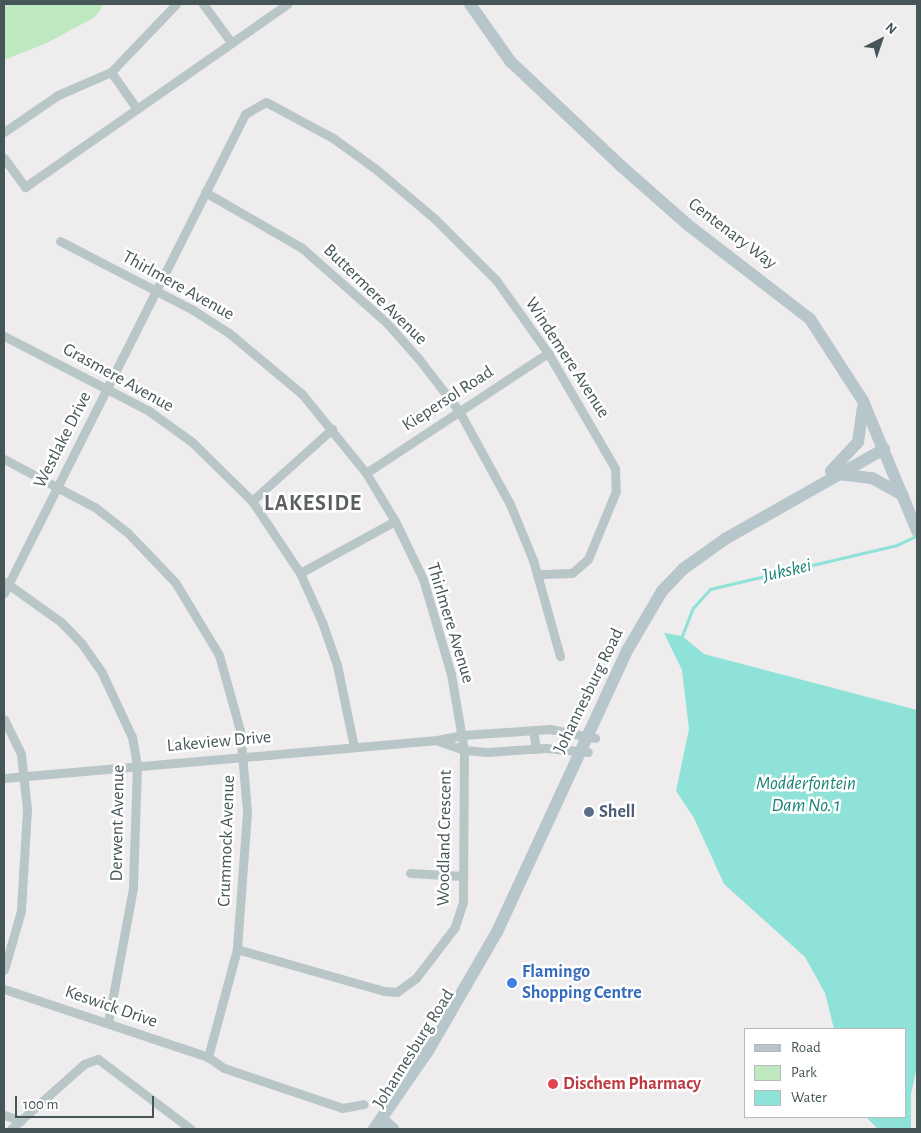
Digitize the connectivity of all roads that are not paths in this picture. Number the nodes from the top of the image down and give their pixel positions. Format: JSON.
{"nodes":[{"id":1,"x":176,"y":4,"type":"edge"},
{"id":2,"x":203,"y":4,"type":"edge"},
{"id":3,"x":286,"y":4,"type":"edge"},
{"id":4,"x":470,"y":4,"type":"edge"},
{"id":5,"x":231,"y":42,"type":"junction"},
{"id":6,"x":111,"y":72,"type":"junction"},
{"id":7,"x":136,"y":109,"type":"junction"},
{"id":8,"x":245,"y":114,"type":"joint"},
{"id":9,"x":4,"y":132,"type":"edge"},
{"id":10,"x":4,"y":158,"type":"edge"},
{"id":11,"x":205,"y":192,"type":"junction"},
{"id":12,"x":60,"y":241,"type":"dead end"},
{"id":13,"x":154,"y":290,"type":"junction"},
{"id":14,"x":4,"y":336,"type":"edge"},
{"id":15,"x":548,"y":353,"type":"junction"},
{"id":16,"x":107,"y":389,"type":"junction"},
{"id":17,"x":863,"y":400,"type":"junction"},
{"id":18,"x":459,"y":411,"type":"junction"},
{"id":19,"x":332,"y":429,"type":"junction"},
{"id":20,"x":884,"y":449,"type":"junction"},
{"id":21,"x":4,"y":459,"type":"edge"},
{"id":22,"x":366,"y":473,"type":"junction"},
{"id":23,"x":837,"y":474,"type":"junction"},
{"id":24,"x":58,"y":486,"type":"junction"},
{"id":25,"x":814,"y":486,"type":"junction"},
{"id":26,"x":903,"y":495,"type":"junction"},
{"id":27,"x":252,"y":501,"type":"junction"},
{"id":28,"x":395,"y":521,"type":"junction"},
{"id":29,"x":917,"y":531,"type":"edge"},
{"id":30,"x":300,"y":574,"type":"junction"},
{"id":31,"x":537,"y":574,"type":"junction"},
{"id":32,"x":6,"y":582,"type":"edge"},
{"id":33,"x":4,"y":593,"type":"edge"},
{"id":34,"x":560,"y":656,"type":"dead end"},
{"id":35,"x":4,"y":719,"type":"edge"},
{"id":36,"x":533,"y":730,"type":"junction"},
{"id":37,"x":462,"y":734,"type":"junction"},
{"id":38,"x":591,"y":736,"type":"junction"},
{"id":39,"x":437,"y":740,"type":"junction"},
{"id":40,"x":354,"y":748,"type":"junction"},
{"id":41,"x":536,"y":749,"type":"junction"},
{"id":42,"x":464,"y":750,"type":"junction"},
{"id":43,"x":584,"y":751,"type":"junction"},
{"id":44,"x":245,"y":757,"type":"junction"},
{"id":45,"x":137,"y":765,"type":"junction"},
{"id":46,"x":24,"y":775,"type":"junction"},
{"id":47,"x":4,"y":778,"type":"edge"},
{"id":48,"x":410,"y":873,"type":"dead end"},
{"id":49,"x":463,"y":876,"type":"junction"},
{"id":50,"x":237,"y":949,"type":"junction"},
{"id":51,"x":4,"y":970,"type":"edge"},
{"id":52,"x":4,"y":988,"type":"edge"},
{"id":53,"x":108,"y":1023,"type":"junction"},
{"id":54,"x":208,"y":1057,"type":"junction"},
{"id":55,"x":364,"y":1104,"type":"dead end"},
{"id":56,"x":4,"y":1115,"type":"edge"},
{"id":57,"x":21,"y":1121,"type":"junction"},
{"id":58,"x":384,"y":1126,"type":"edge"},
{"id":59,"x":12,"y":1129,"type":"edge"},
{"id":60,"x":191,"y":1129,"type":"edge"}],
"edges":[{"from":1,"to":6,"type":"street"},
{"from":2,"to":5,"type":"street"},
{"from":3,"to":5,"type":"street"},
{"from":4,"to":17,"type":"main road","name":"Centenary Way"},
{"from":5,"to":7,"type":"street"},
{"from":6,"to":7,"type":"street"},
{"from":6,"to":9,"type":"street"},
{"from":7,"to":10,"type":"street"},
{"from":8,"to":11,"type":"street","name":"Westlake Drive"},
{"from":8,"to":15,"type":"street","name":"Windemere Avenue"},
{"from":11,"to":13,"type":"street","name":"Westlake Drive"},
{"from":11,"to":18,"type":"street","name":"Buttermere Avenue"},
{"from":12,"to":13,"type":"street","name":"Thirlmere Avenue"},
{"from":13,"to":16,"type":"street","name":"Westlake Drive"},
{"from":13,"to":19,"type":"street","name":"Thirlmere Avenue"},
{"from":14,"to":16,"type":"street","name":"Grasmere Avenue"},
{"from":15,"to":18,"type":"street","name":"Kiepersol Road"},
{"from":15,"to":31,"type":"street","name":"Windemere Avenue"},
{"from":16,"to":24,"type":"street","name":"Westlake Drive"},
{"from":16,"to":27,"type":"street","name":"Grasmere Avenue"},
{"from":17,"to":20,"type":"main road","name":"Centenary Way"},
{"from":17,"to":25,"type":"main road"},
{"from":18,"to":22,"type":"street","name":"Kiepersol Road"},
{"from":18,"to":31,"type":"street","name":"Buttermere Avenue"},
{"from":19,"to":22,"type":"street","name":"Thirlmere Avenue"},
{"from":19,"to":27,"type":"street"},
{"from":20,"to":23,"type":"main road"},
{"from":20,"to":26,"type":"main road","name":"Centenary Way"},
{"from":21,"to":24,"type":"street","name":"Crummock Avenue"},
{"from":22,"to":28,"type":"street","name":"Thirlmere Avenue"},
{"from":23,"to":25,"type":"main road"},
{"from":23,"to":26,"type":"main road"},
{"from":24,"to":32,"type":"street","name":"Westlake Drive"},
{"from":24,"to":44,"type":"street","name":"Crummock Avenue"},
{"from":25,"to":38,"type":"main road","name":"Johannesburg Road"},
{"from":26,"to":29,"type":"main road","name":"Centenary Way"},
{"from":27,"to":30,"type":"street","name":"Grasmere Avenue"},
{"from":28,"to":30,"type":"street"},
{"from":28,"to":37,"type":"street","name":"Thirlmere Avenue"},
{"from":30,"to":40,"type":"street","name":"Grasmere Avenue"},
{"from":31,"to":34,"type":"street","name":"Buttermere Avenue"},
{"from":32,"to":33,"type":"street","name":"Westlake Drive"},
{"from":32,"to":45,"type":"street","name":"Derwent Avenue"},
{"from":35,"to":46,"type":"street"},
{"from":36,"to":37,"type":"street","name":"Lakeview Drive"},
{"from":36,"to":38,"type":"street","name":"Lakeview Drive"},
{"from":36,"to":41,"type":"street"},
{"from":37,"to":39,"type":"street","name":"Lakeview Drive"},
{"from":37,"to":42,"type":"street","name":"Woodland Crescent"},
{"from":38,"to":43,"type":"main road","name":"Johannesburg Road"},
{"from":39,"to":40,"type":"street","name":"Lakeview Drive"},
{"from":39,"to":42,"type":"street","name":"Lakeview Drive"},
{"from":40,"to":44,"type":"street","name":"Lakeview Drive"},
{"from":41,"to":42,"type":"street","name":"Lakeview Drive"},
{"from":41,"to":43,"type":"street","name":"Lakeview Drive"},
{"from":42,"to":49,"type":"street","name":"Woodland Crescent"},
{"from":43,"to":58,"type":"main road","name":"Johannesburg Road"},
{"from":44,"to":45,"type":"street","name":"Lakeview Drive"},
{"from":44,"to":50,"type":"street","name":"Crummock Avenue"},
{"from":45,"to":46,"type":"street","name":"Lakeview Drive"},
{"from":45,"to":53,"type":"street","name":"Derwent Avenue"},
{"from":46,"to":47,"type":"street","name":"Lakeview Drive"},
{"from":46,"to":51,"type":"street"},
{"from":48,"to":49,"type":"street"},
{"from":49,"to":50,"type":"street","name":"Woodland Crescent"},
{"from":50,"to":54,"type":"street","name":"Crummock Avenue"},
{"from":52,"to":53,"type":"street","name":"Keswick Drive"},
{"from":53,"to":54,"type":"street","name":"Keswick Drive"},
{"from":54,"to":55,"type":"street","name":"Keswick Drive"},
{"from":56,"to":57,"type":"street"},
{"from":57,"to":59,"type":"street"},
{"from":57,"to":60,"type":"street"}]}
